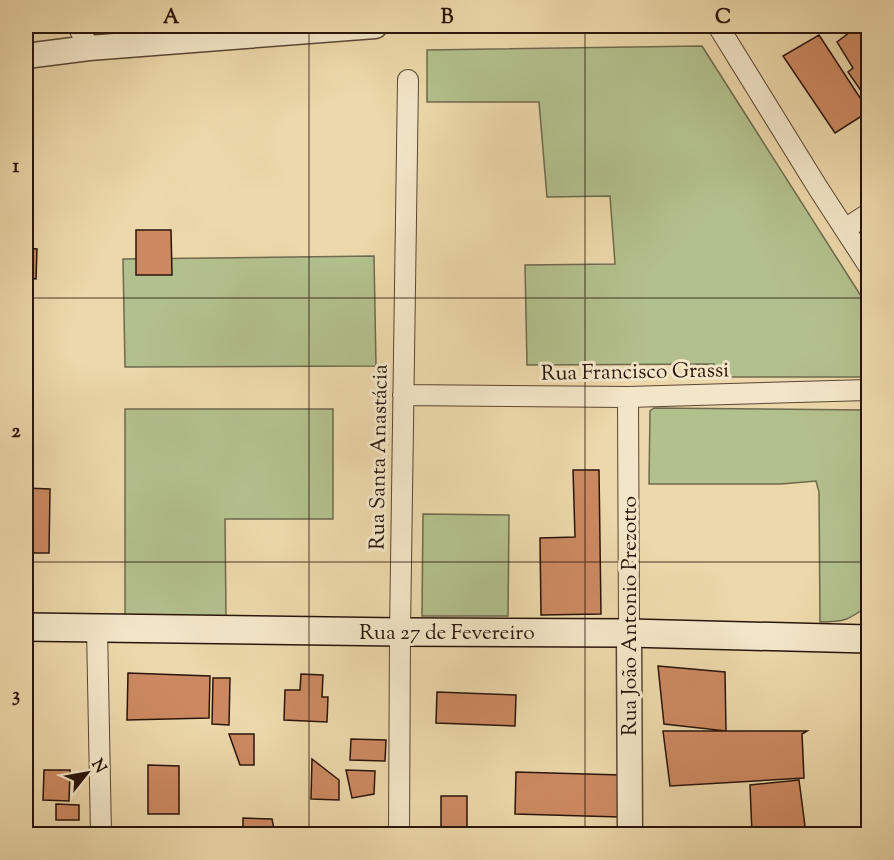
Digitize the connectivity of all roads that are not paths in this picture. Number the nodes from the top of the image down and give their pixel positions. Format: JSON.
{"nodes":[{"id":1,"x":78,"y":26,"type":"edge"},
{"id":2,"x":375,"y":26,"type":"edge"},
{"id":3,"x":718,"y":26,"type":"edge"},
{"id":4,"x":296,"y":28,"type":"edge"},
{"id":5,"x":89,"y":48,"type":"junction"},
{"id":6,"x":26,"y":56,"type":"edge"},
{"id":7,"x":408,"y":80,"type":"dead end"},
{"id":8,"x":868,"y":214,"type":"edge"},
{"id":9,"x":845,"y":229,"type":"junction"},
{"id":10,"x":868,"y":265,"type":"edge"},
{"id":11,"x":868,"y":390,"type":"edge"},
{"id":12,"x":403,"y":395,"type":"junction"},
{"id":13,"x":628,"y":397,"type":"junction"},
{"id":14,"x":26,"y":627,"type":"edge"},
{"id":15,"x":97,"y":628,"type":"junction"},
{"id":16,"x":400,"y":632,"type":"junction"},
{"id":17,"x":629,"y":633,"type":"junction"},
{"id":18,"x":868,"y":639,"type":"edge"},
{"id":19,"x":101,"y":834,"type":"edge"},
{"id":20,"x":399,"y":834,"type":"edge"},
{"id":21,"x":630,"y":834,"type":"edge"}],
"edges":[{"from":1,"to":5,"type":"street"},
{"from":2,"to":4,"type":"street"},
{"from":3,"to":9,"type":"street"},
{"from":4,"to":5,"type":"street"},
{"from":5,"to":6,"type":"street"},
{"from":7,"to":12,"type":"street","name":"Rua Santa Anastácia"},
{"from":8,"to":9,"type":"street"},
{"from":9,"to":10,"type":"street"},
{"from":11,"to":13,"type":"street","name":"Rua Francisco Grassi"},
{"from":12,"to":13,"type":"street","name":"Rua Francisco Grassi"},
{"from":12,"to":16,"type":"street","name":"Rua Santa Anastácia"},
{"from":13,"to":17,"type":"street","name":"Rua João Antonio Prezotto"},
{"from":14,"to":15,"type":"main road","name":"Rua 27 de Fevereiro"},
{"from":15,"to":16,"type":"main road","name":"Rua 27 de Fevereiro"},
{"from":15,"to":19,"type":"street"},
{"from":16,"to":17,"type":"main road","name":"Rua 27 de Fevereiro"},
{"from":16,"to":20,"type":"street","name":"Rua Santa Anastácia"},
{"from":17,"to":18,"type":"main road","name":"Rua 27 de Fevereiro"},
{"from":17,"to":21,"type":"street","name":"Rua João Antonio Prezotto"}]}
